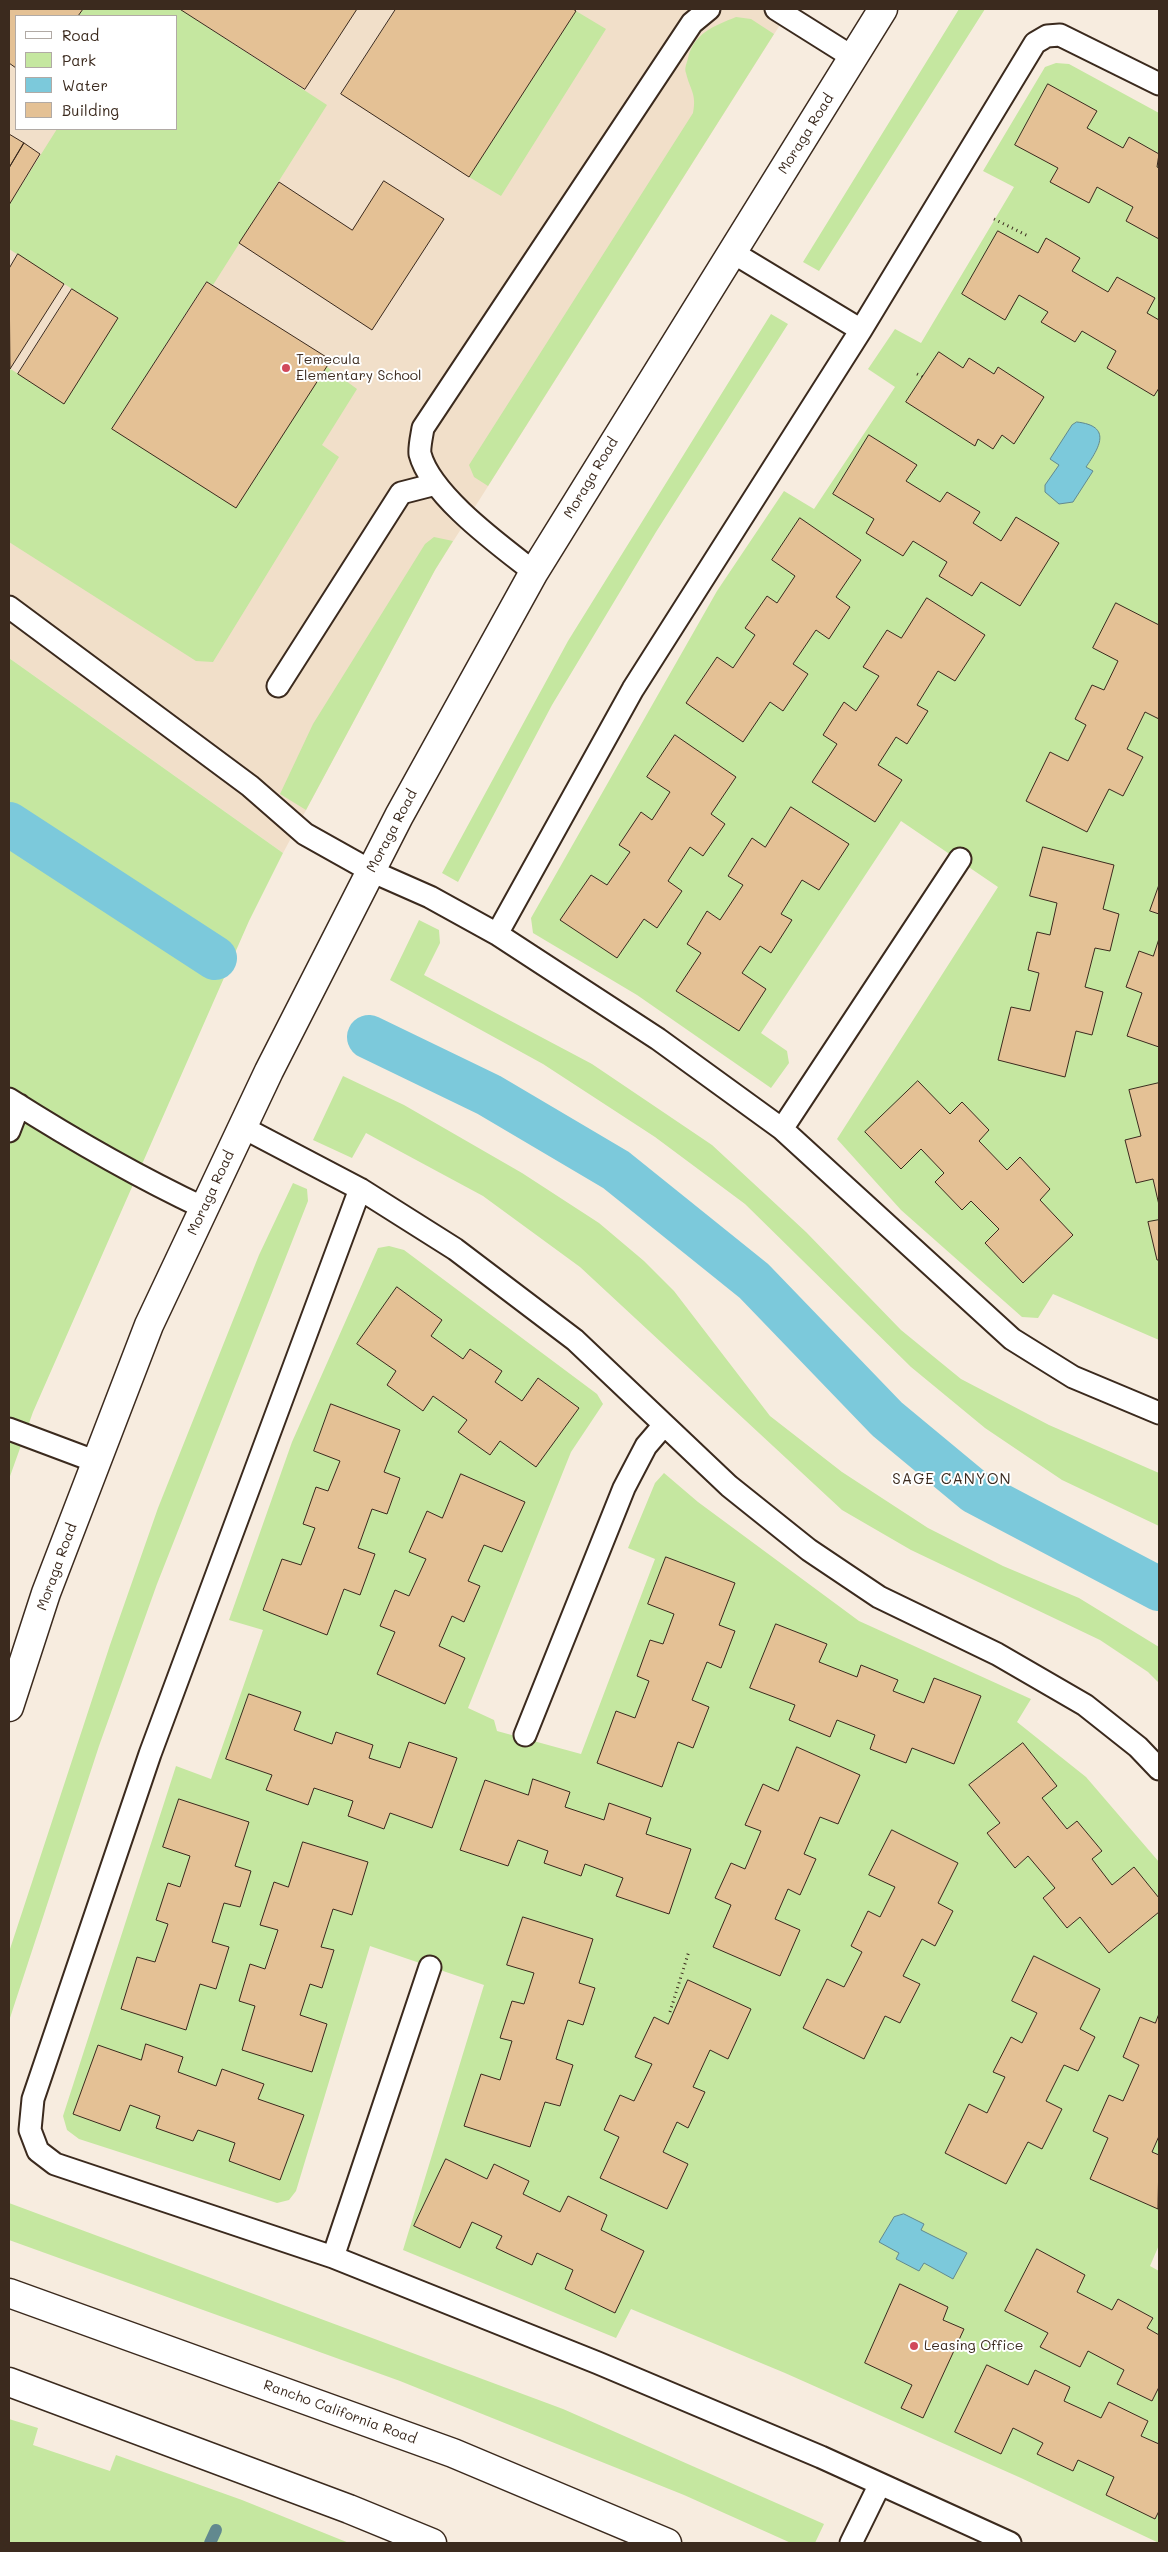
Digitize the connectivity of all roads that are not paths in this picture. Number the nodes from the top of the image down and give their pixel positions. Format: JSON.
{"nodes":[{"id":1,"x":709,"y":9,"type":"edge"},
{"id":2,"x":776,"y":9,"type":"edge"},
{"id":3,"x":883,"y":9,"type":"edge"},
{"id":4,"x":854,"y":58,"type":"junction"},
{"id":5,"x":1159,"y":84,"type":"edge"},
{"id":6,"x":732,"y":252,"type":"junction"},
{"id":7,"x":861,"y":330,"type":"junction"},
{"id":8,"x":436,"y":484,"type":"junction"},
{"id":9,"x":534,"y":572,"type":"junction"},
{"id":10,"x":9,"y":607,"type":"edge"},
{"id":11,"x":278,"y":686,"type":"dead end"},
{"id":12,"x":960,"y":859,"type":"dead end"},
{"id":13,"x":371,"y":871,"type":"junction"},
{"id":14,"x":497,"y":934,"type":"junction"},
{"id":15,"x":14,"y":1102,"type":"edge"},
{"id":16,"x":242,"y":1127,"type":"junction"},
{"id":17,"x":782,"y":1129,"type":"junction"},
{"id":18,"x":9,"y":1131,"type":"edge"},
{"id":19,"x":360,"y":1189,"type":"junction"},
{"id":20,"x":204,"y":1208,"type":"junction"},
{"id":21,"x":1159,"y":1413,"type":"edge"},
{"id":22,"x":664,"y":1425,"type":"junction"},
{"id":23,"x":9,"y":1429,"type":"edge"},
{"id":24,"x":97,"y":1462,"type":"junction"},
{"id":25,"x":9,"y":1707,"type":"edge"},
{"id":26,"x":524,"y":1735,"type":"dead end"},
{"id":27,"x":1159,"y":1769,"type":"edge"},
{"id":28,"x":430,"y":1966,"type":"dead end"},
{"id":29,"x":334,"y":2257,"type":"junction"},
{"id":30,"x":9,"y":2293,"type":"edge"},
{"id":31,"x":9,"y":2382,"type":"edge"},
{"id":32,"x":880,"y":2484,"type":"junction"},
{"id":33,"x":432,"y":2543,"type":"edge"},
{"id":34,"x":667,"y":2543,"type":"edge"},
{"id":35,"x":851,"y":2543,"type":"edge"},
{"id":36,"x":1010,"y":2543,"type":"edge"}],
"edges":[{"from":1,"to":8,"type":"lane"},
{"from":2,"to":4,"type":"lane"},
{"from":3,"to":4,"type":"street","name":"Moraga Road"},
{"from":4,"to":6,"type":"street","name":"Moraga Road"},
{"from":5,"to":7,"type":"lane"},
{"from":6,"to":7,"type":"lane"},
{"from":6,"to":9,"type":"street","name":"Moraga Road"},
{"from":7,"to":14,"type":"lane"},
{"from":8,"to":9,"type":"lane"},
{"from":8,"to":11,"type":"lane"},
{"from":9,"to":13,"type":"street","name":"Moraga Road"},
{"from":10,"to":13,"type":"lane"},
{"from":12,"to":17,"type":"lane"},
{"from":13,"to":14,"type":"lane"},
{"from":13,"to":16,"type":"street","name":"Moraga Road"},
{"from":14,"to":17,"type":"lane"},
{"from":15,"to":18,"type":"lane"},
{"from":15,"to":20,"type":"lane"},
{"from":16,"to":19,"type":"lane"},
{"from":16,"to":20,"type":"street","name":"Moraga Road"},
{"from":17,"to":21,"type":"lane"},
{"from":19,"to":22,"type":"lane"},
{"from":19,"to":29,"type":"lane"},
{"from":20,"to":24,"type":"street","name":"Moraga Road"},
{"from":22,"to":26,"type":"lane"},
{"from":22,"to":27,"type":"lane"},
{"from":23,"to":24,"type":"lane"},
{"from":24,"to":25,"type":"street","name":"Moraga Road"},
{"from":28,"to":29,"type":"lane"},
{"from":29,"to":32,"type":"lane"},
{"from":30,"to":34,"type":"street","name":"Rancho California Road"},
{"from":31,"to":33,"type":"street"},
{"from":32,"to":35,"type":"lane"},
{"from":32,"to":36,"type":"lane"}]}
